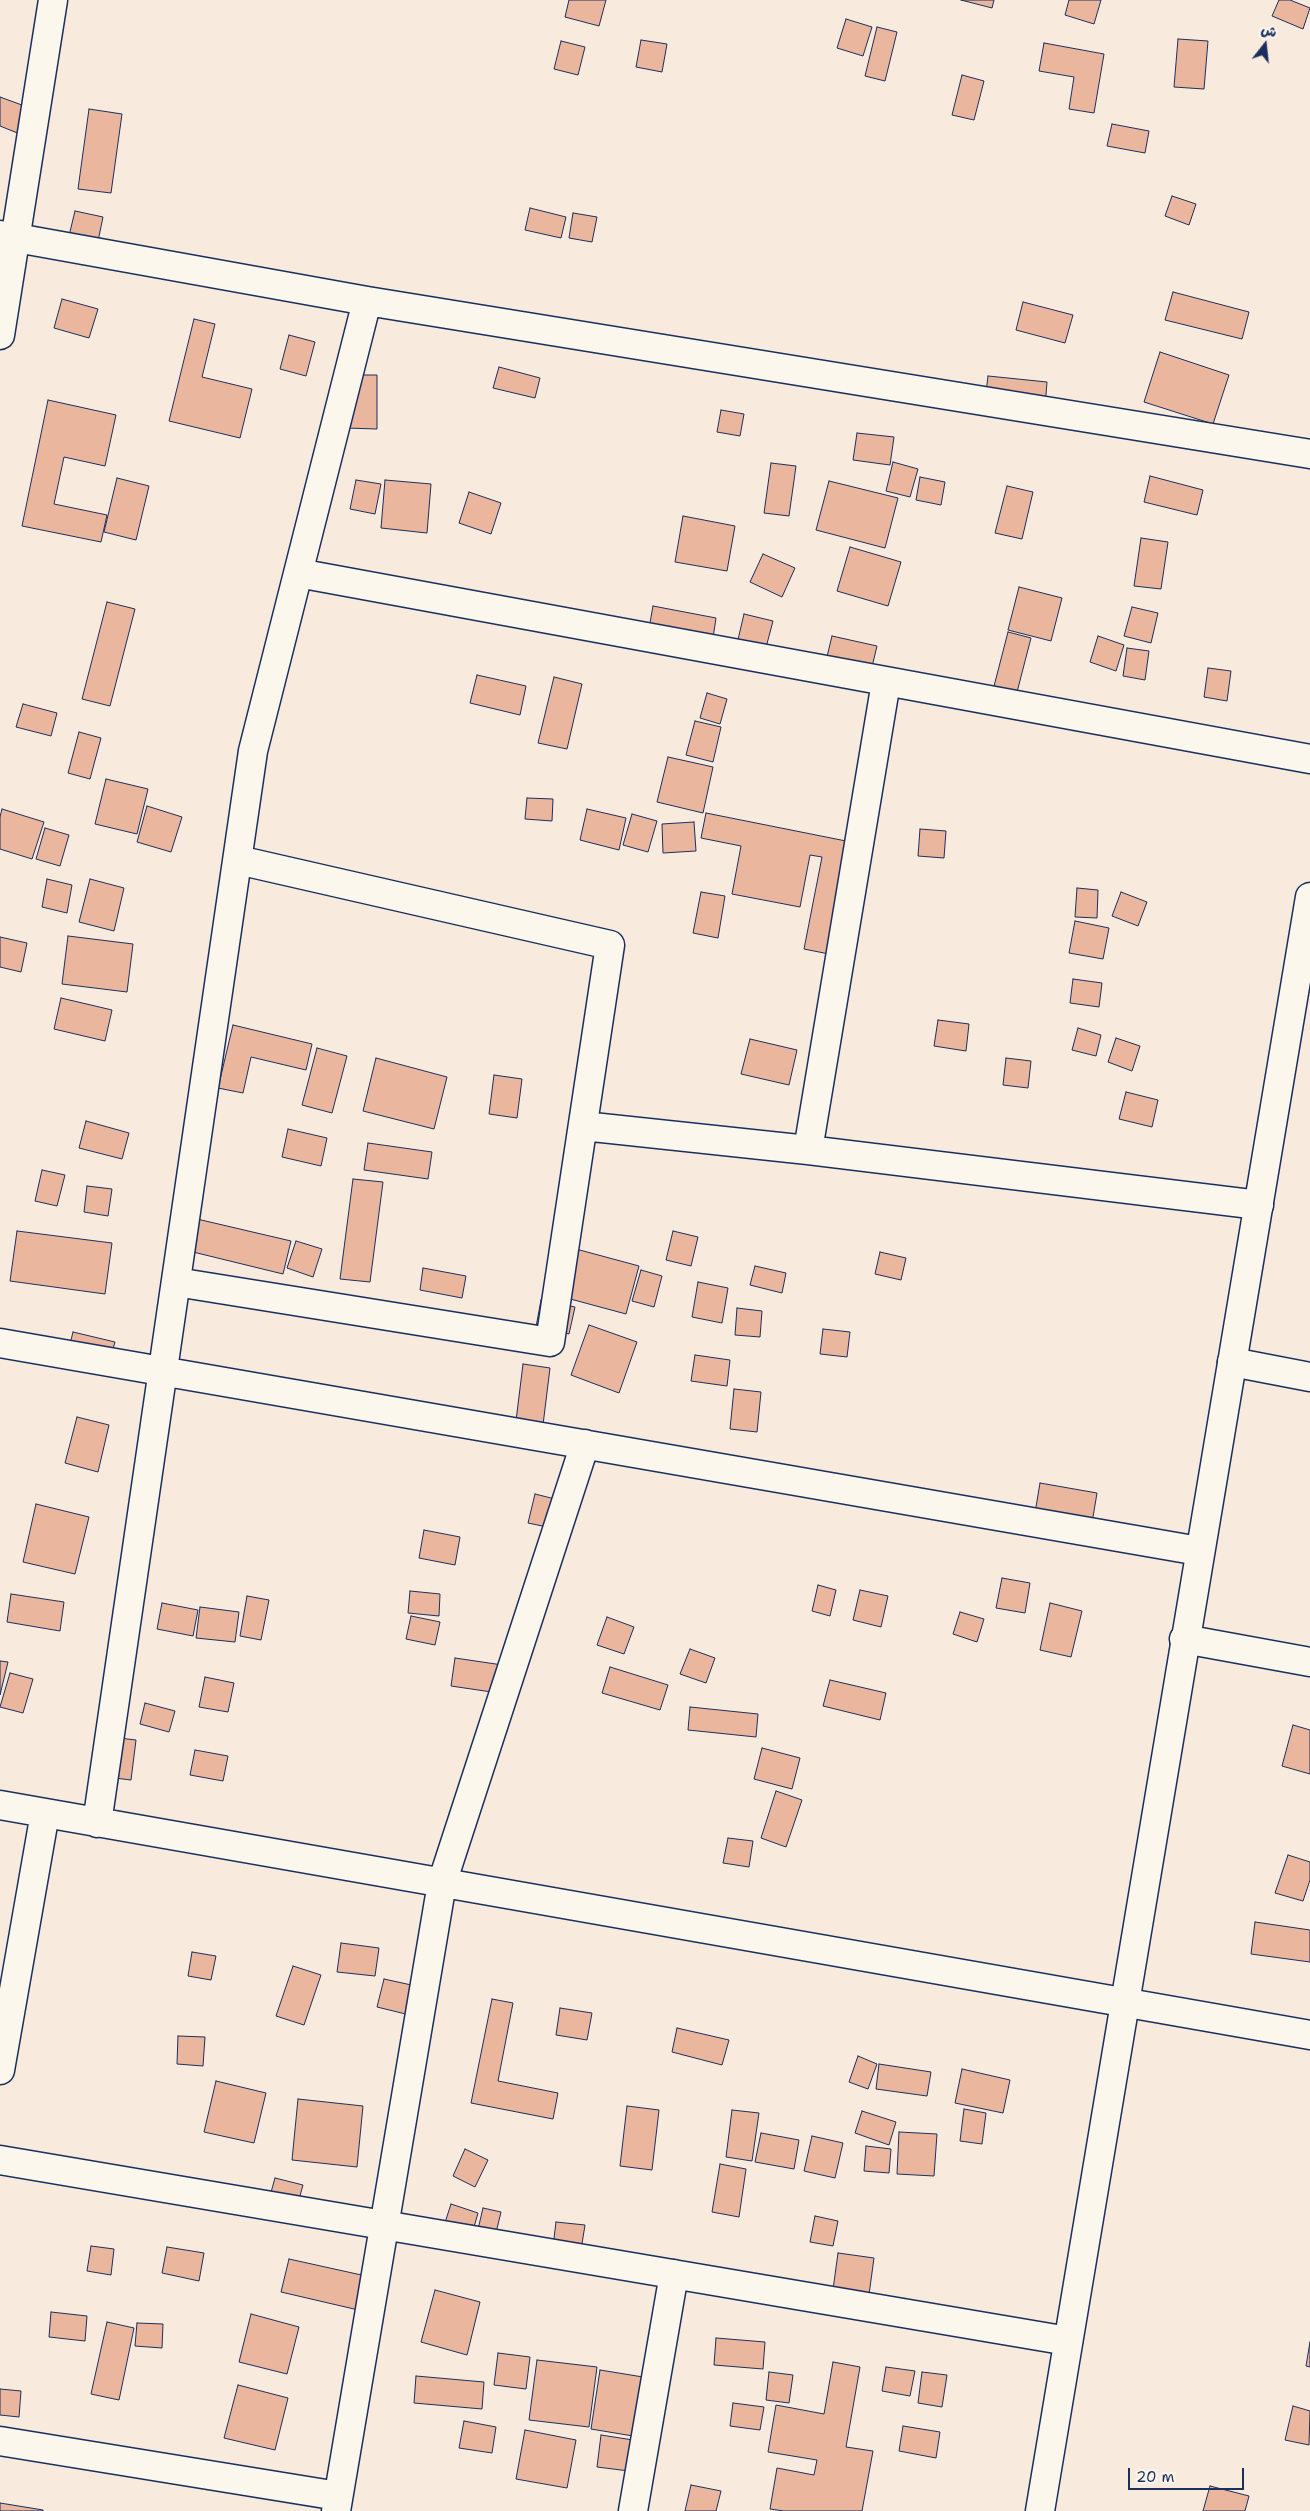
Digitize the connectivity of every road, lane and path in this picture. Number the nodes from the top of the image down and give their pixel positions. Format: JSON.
{"nodes":[{"id":1,"x":53,"y":0,"type":"edge"},
{"id":2,"x":8,"y":236,"type":"edge"},
{"id":3,"x":367,"y":301,"type":"junction"},
{"id":4,"x":0,"y":334,"type":"edge"},
{"id":5,"x":1310,"y":454,"type":"edge"},
{"id":6,"x":298,"y":573,"type":"junction"},
{"id":7,"x":886,"y":682,"type":"junction"},
{"id":8,"x":1310,"y":759,"type":"edge"},
{"id":9,"x":238,"y":860,"type":"junction"},
{"id":10,"x":1310,"y":897,"type":"edge"},
{"id":11,"x":583,"y":1126,"type":"junction"},
{"id":12,"x":808,"y":1150,"type":"junction"},
{"id":13,"x":1259,"y":1205,"type":"junction"},
{"id":14,"x":176,"y":1282,"type":"junction"},
{"id":15,"x":0,"y":1343,"type":"edge"},
{"id":16,"x":1232,"y":1362,"type":"junction"},
{"id":17,"x":163,"y":1370,"type":"junction"},
{"id":18,"x":1310,"y":1377,"type":"edge"},
{"id":19,"x":584,"y":1444,"type":"junction"},
{"id":20,"x":1199,"y":1551,"type":"junction"},
{"id":21,"x":1184,"y":1638,"type":"junction"},
{"id":22,"x":1310,"y":1662,"type":"edge"},
{"id":23,"x":0,"y":1805,"type":"edge"},
{"id":24,"x":45,"y":1813,"type":"junction"},
{"id":25,"x":97,"y":1823,"type":"junction"},
{"id":26,"x":442,"y":1883,"type":"junction"},
{"id":27,"x":1125,"y":2003,"type":"junction"},
{"id":28,"x":1310,"y":2035,"type":"edge"},
{"id":29,"x":0,"y":2070,"type":"edge"},
{"id":30,"x":0,"y":2160,"type":"edge"},
{"id":31,"x":384,"y":2225,"type":"junction"},
{"id":32,"x":674,"y":2274,"type":"junction"},
{"id":33,"x":1068,"y":2341,"type":"junction"},
{"id":34,"x":0,"y":2441,"type":"edge"},
{"id":35,"x":337,"y":2504,"type":"edge"},
{"id":36,"x":633,"y":2511,"type":"edge"},
{"id":37,"x":1040,"y":2511,"type":"edge"}],
"edges":[{"from":1,"to":2,"type":"street"},
{"from":2,"to":3,"type":"street"},
{"from":2,"to":4,"type":"street"},
{"from":3,"to":5,"type":"street"},
{"from":3,"to":6,"type":"street"},
{"from":6,"to":7,"type":"street"},
{"from":6,"to":9,"type":"street"},
{"from":7,"to":8,"type":"street"},
{"from":7,"to":12,"type":"street"},
{"from":9,"to":11,"type":"street"},
{"from":9,"to":14,"type":"street"},
{"from":10,"to":13,"type":"street"},
{"from":11,"to":12,"type":"street"},
{"from":11,"to":14,"type":"street"},
{"from":12,"to":13,"type":"street"},
{"from":13,"to":16,"type":"street"},
{"from":14,"to":17,"type":"street"},
{"from":15,"to":17,"type":"street"},
{"from":16,"to":18,"type":"street"},
{"from":16,"to":20,"type":"street"},
{"from":17,"to":19,"type":"street"},
{"from":17,"to":25,"type":"street"},
{"from":19,"to":20,"type":"street"},
{"from":19,"to":26,"type":"street"},
{"from":20,"to":21,"type":"street"},
{"from":21,"to":22,"type":"street"},
{"from":21,"to":27,"type":"street"},
{"from":23,"to":24,"type":"street"},
{"from":24,"to":25,"type":"street"},
{"from":24,"to":29,"type":"street"},
{"from":25,"to":26,"type":"street"},
{"from":26,"to":27,"type":"street"},
{"from":26,"to":31,"type":"street"},
{"from":27,"to":28,"type":"street"},
{"from":27,"to":33,"type":"street"},
{"from":30,"to":31,"type":"street"},
{"from":31,"to":32,"type":"street"},
{"from":31,"to":35,"type":"street"},
{"from":32,"to":33,"type":"street"},
{"from":32,"to":36,"type":"street"},
{"from":33,"to":37,"type":"street"},
{"from":34,"to":35,"type":"street"}]}
